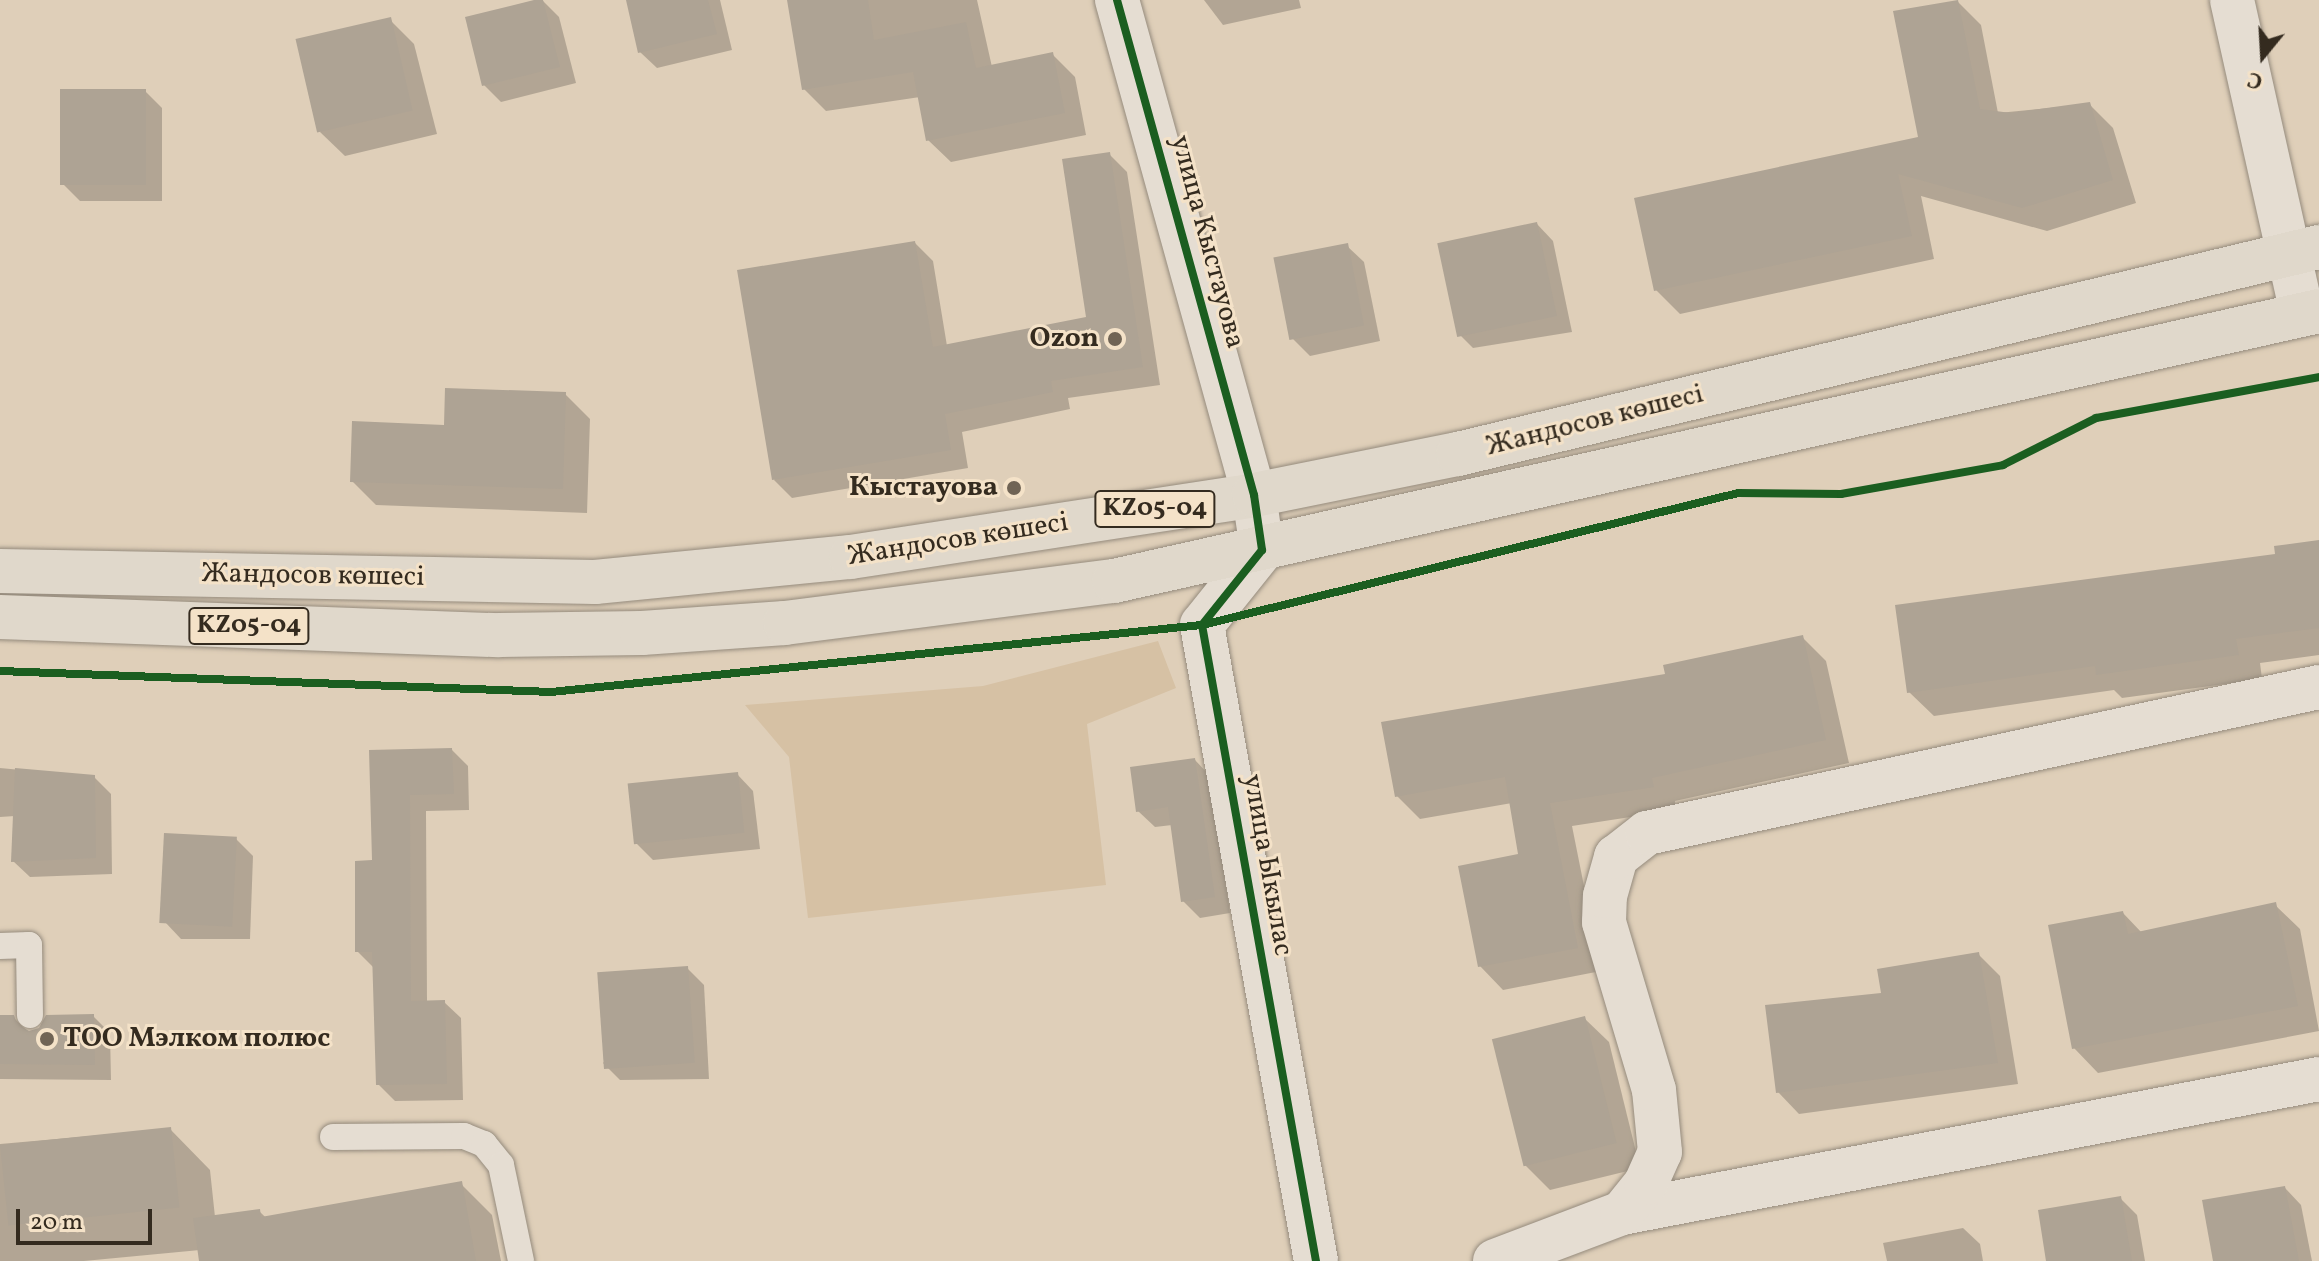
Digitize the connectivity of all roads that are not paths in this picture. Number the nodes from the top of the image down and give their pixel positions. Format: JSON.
{"nodes":[{"id":1,"x":1117,"y":0,"type":"edge"},
{"id":2,"x":2232,"y":0,"type":"edge"},
{"id":3,"x":2303,"y":251,"type":"edge"},
{"id":4,"x":2311,"y":313,"type":"edge"},
{"id":5,"x":1254,"y":495,"type":"junction"},
{"id":6,"x":1262,"y":550,"type":"junction"},
{"id":7,"x":0,"y":571,"type":"edge"},
{"id":8,"x":0,"y":617,"type":"edge"},
{"id":9,"x":2319,"y":687,"type":"edge"},
{"id":10,"x":0,"y":946,"type":"edge"},
{"id":11,"x":30,"y":1015,"type":"dead end"},
{"id":12,"x":2319,"y":1079,"type":"edge"},
{"id":13,"x":333,"y":1137,"type":"dead end"},
{"id":14,"x":1622,"y":1213,"type":"junction"},
{"id":15,"x":521,"y":1261,"type":"edge"},
{"id":16,"x":1316,"y":1261,"type":"edge"},
{"id":17,"x":1495,"y":1261,"type":"edge"}],
"edges":[{"from":1,"to":5,"type":"street","name":"улица Кыстауова"},
{"from":2,"to":3,"type":"street"},
{"from":3,"to":4,"type":"street"},
{"from":3,"to":5,"type":"main road","name":"Жандосов көшесі","number":"KZ05-04"},
{"from":4,"to":6,"type":"main road","name":"Жандосов көшесі","number":"KZ05-04"},
{"from":5,"to":6,"type":"street"},
{"from":5,"to":7,"type":"main road","name":"Жандосов көшесі","number":"KZ05-04"},
{"from":6,"to":8,"type":"main road","name":"Жандосов көшесі","number":"KZ05-04"},
{"from":6,"to":16,"type":"street","name":"улица Ыкылас"},
{"from":9,"to":14,"type":"street"},
{"from":10,"to":11,"type":"lane"},
{"from":12,"to":14,"type":"street"},
{"from":13,"to":15,"type":"lane"},
{"from":14,"to":17,"type":"street"}]}
